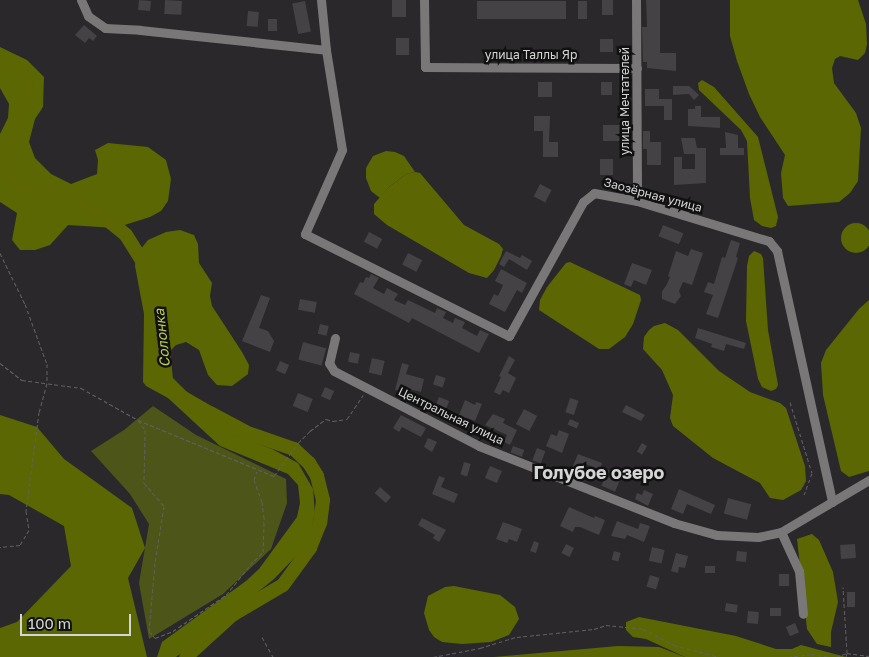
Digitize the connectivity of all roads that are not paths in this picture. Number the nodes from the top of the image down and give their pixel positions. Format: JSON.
{"nodes":[{"id":1,"x":81,"y":0,"type":"edge"},
{"id":2,"x":321,"y":0,"type":"edge"},
{"id":3,"x":424,"y":0,"type":"edge"},
{"id":4,"x":636,"y":0,"type":"edge"},
{"id":5,"x":326,"y":50,"type":"junction"},
{"id":6,"x":637,"y":68,"type":"junction"},
{"id":7,"x":638,"y":201,"type":"junction"},
{"id":8,"x":335,"y":338,"type":"dead end"},
{"id":9,"x":869,"y":480,"type":"edge"},
{"id":10,"x":832,"y":502,"type":"junction"},
{"id":11,"x":781,"y":532,"type":"junction"},
{"id":12,"x":803,"y":614,"type":"dead end"}],
"edges":[{"from":1,"to":5,"type":"street"},
{"from":2,"to":5,"type":"street"},
{"from":3,"to":6,"type":"street","name":"улица Таллы Яр"},
{"from":4,"to":6,"type":"street","name":"улица Мечтателей"},
{"from":5,"to":7,"type":"street","name":"Заозёрная улица"},
{"from":6,"to":7,"type":"street","name":"улица Мечтателей"},
{"from":7,"to":10,"type":"street","name":"Заозёрная улица"},
{"from":8,"to":11,"type":"street","name":"Центральная улица"},
{"from":9,"to":10,"type":"street","name":"Центральная улица"},
{"from":10,"to":11,"type":"street","name":"Центральная улица"},
{"from":11,"to":12,"type":"street"}]}
